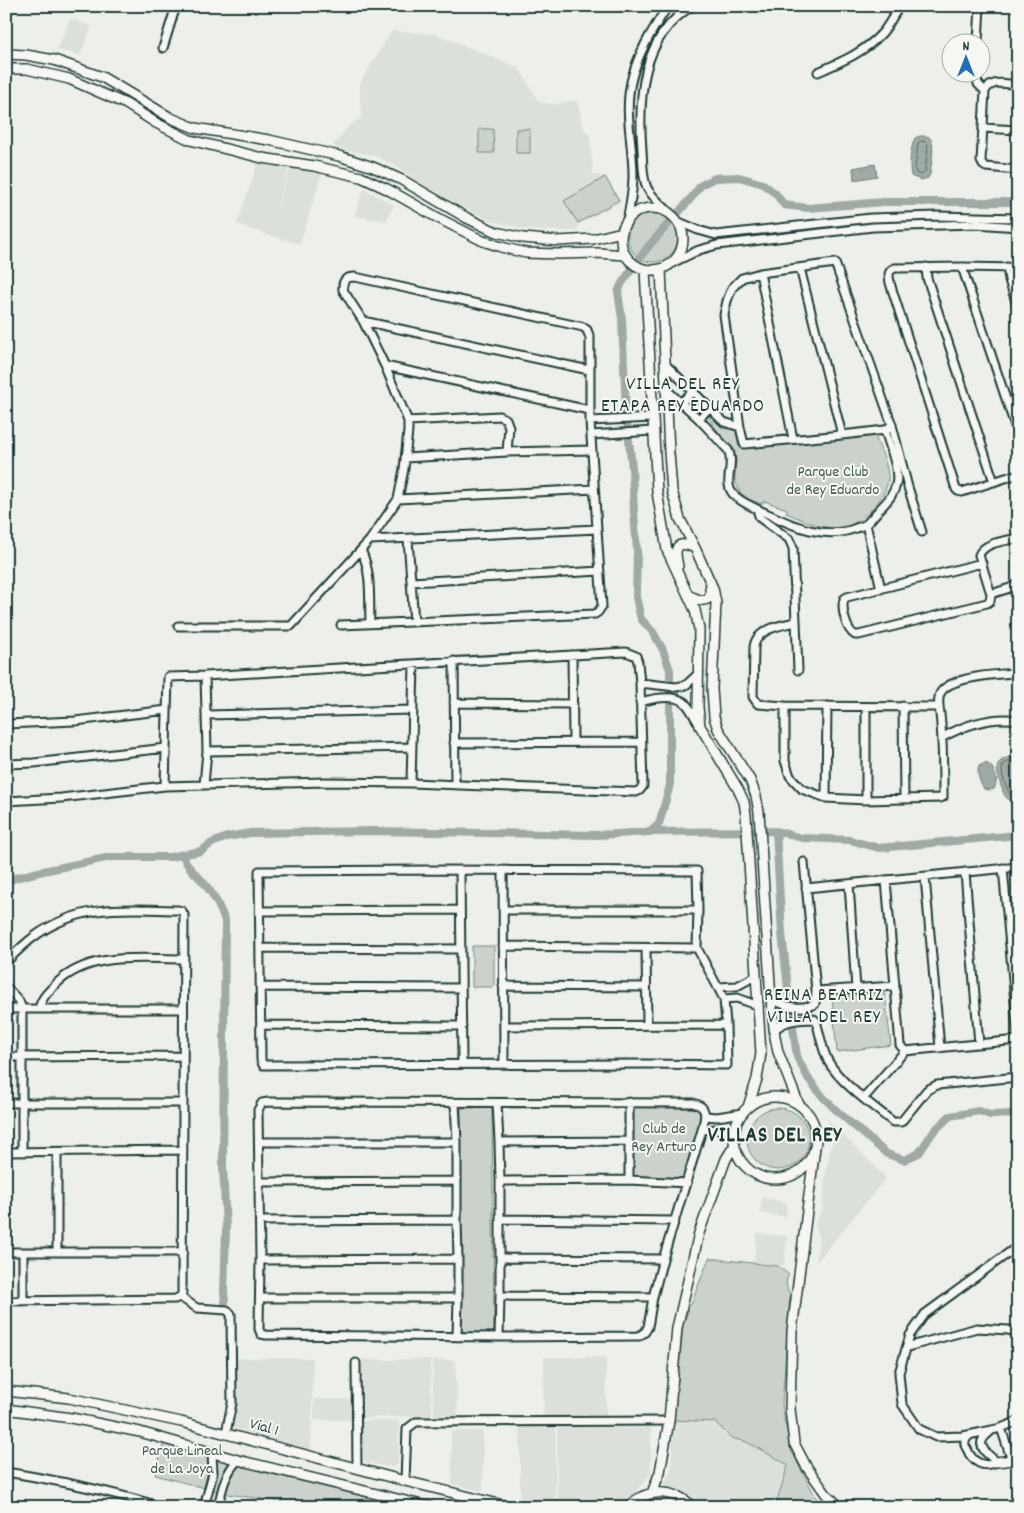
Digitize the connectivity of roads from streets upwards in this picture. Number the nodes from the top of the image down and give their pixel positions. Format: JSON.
{"nodes":[{"id":1,"x":176,"y":6,"type":"edge"},
{"id":2,"x":668,"y":6,"type":"edge"},
{"id":3,"x":692,"y":6,"type":"edge"},
{"id":4,"x":899,"y":6,"type":"edge"},
{"id":5,"x":980,"y":6,"type":"edge"},
{"id":6,"x":979,"y":32,"type":"edge"},
{"id":7,"x":163,"y":48,"type":"dead end"},
{"id":8,"x":6,"y":54,"type":"edge"},
{"id":9,"x":6,"y":68,"type":"edge"},
{"id":10,"x":818,"y":72,"type":"dead end"},
{"id":11,"x":978,"y":82,"type":"edge"},
{"id":12,"x":1018,"y":85,"type":"edge"},
{"id":13,"x":985,"y":91,"type":"junction"},
{"id":14,"x":983,"y":128,"type":"junction"},
{"id":15,"x":1018,"y":130,"type":"edge"},
{"id":16,"x":1018,"y":170,"type":"edge"},
{"id":17,"x":670,"y":213,"type":"junction"},
{"id":18,"x":1018,"y":218,"type":"edge"},
{"id":19,"x":627,"y":221,"type":"junction"},
{"id":20,"x":679,"y":222,"type":"junction"},
{"id":21,"x":1018,"y":227,"type":"edge"},
{"id":22,"x":622,"y":232,"type":"junction"},
{"id":23,"x":625,"y":255,"type":"junction"},
{"id":24,"x":674,"y":262,"type":"junction"},
{"id":25,"x":962,"y":267,"type":"junction"},
{"id":26,"x":1007,"y":267,"type":"junction"},
{"id":27,"x":800,"y":268,"type":"junction"},
{"id":28,"x":926,"y":268,"type":"junction"},
{"id":29,"x":1018,"y":268,"type":"edge"},
{"id":30,"x":661,"y":269,"type":"junction"},
{"id":31,"x":645,"y":270,"type":"junction"},
{"id":32,"x":760,"y":273,"type":"junction"},
{"id":33,"x":1018,"y":308,"type":"edge"},
{"id":34,"x":363,"y":321,"type":"junction"},
{"id":35,"x":666,"y":365,"type":"junction"},
{"id":36,"x":385,"y":366,"type":"junction"},
{"id":37,"x":589,"y":370,"type":"junction"},
{"id":38,"x":667,"y":390,"type":"junction"},
{"id":39,"x":693,"y":391,"type":"junction"},
{"id":40,"x":681,"y":403,"type":"junction"},
{"id":41,"x":710,"y":407,"type":"junction"},
{"id":42,"x":589,"y":410,"type":"junction"},
{"id":43,"x":652,"y":418,"type":"junction"},
{"id":44,"x":699,"y":419,"type":"junction"},
{"id":45,"x":613,"y":420,"type":"junction"},
{"id":46,"x":408,"y":421,"type":"junction"},
{"id":47,"x":590,"y":421,"type":"junction"},
{"id":48,"x":892,"y":425,"type":"junction"},
{"id":49,"x":740,"y":427,"type":"junction"},
{"id":50,"x":885,"y":430,"type":"junction"},
{"id":51,"x":653,"y":431,"type":"junction"},
{"id":52,"x":614,"y":433,"type":"junction"},
{"id":53,"x":591,"y":435,"type":"junction"},
{"id":54,"x":1018,"y":435,"type":"edge"},
{"id":55,"x":842,"y":436,"type":"junction"},
{"id":56,"x":793,"y":439,"type":"junction"},
{"id":57,"x":592,"y":450,"type":"junction"},
{"id":58,"x":507,"y":452,"type":"junction"},
{"id":59,"x":406,"y":458,"type":"junction"},
{"id":60,"x":1018,"y":474,"type":"edge"},
{"id":61,"x":994,"y":482,"type":"junction"},
{"id":62,"x":594,"y":489,"type":"junction"},
{"id":63,"x":398,"y":500,"type":"junction"},
{"id":64,"x":759,"y":510,"type":"junction"},
{"id":65,"x":866,"y":524,"type":"junction"},
{"id":66,"x":597,"y":529,"type":"junction"},
{"id":67,"x":922,"y":532,"type":"dead end"},
{"id":68,"x":1018,"y":538,"type":"edge"},
{"id":69,"x":408,"y":539,"type":"junction"},
{"id":70,"x":370,"y":540,"type":"junction"},
{"id":71,"x":695,"y":548,"type":"junction"},
{"id":72,"x":362,"y":550,"type":"junction"},
{"id":73,"x":982,"y":563,"type":"junction"},
{"id":74,"x":704,"y":567,"type":"junction"},
{"id":75,"x":600,"y":571,"type":"junction"},
{"id":76,"x":411,"y":582,"type":"junction"},
{"id":77,"x":682,"y":583,"type":"junction"},
{"id":78,"x":1018,"y":584,"type":"edge"},
{"id":79,"x":881,"y":589,"type":"junction"},
{"id":80,"x":991,"y":594,"type":"junction"},
{"id":81,"x":688,"y":595,"type":"junction"},
{"id":82,"x":414,"y":622,"type":"junction"},
{"id":83,"x":796,"y":622,"type":"junction"},
{"id":84,"x":370,"y":624,"type":"junction"},
{"id":85,"x":341,"y":625,"type":"dead end"},
{"id":86,"x":178,"y":626,"type":"dead end"},
{"id":87,"x":572,"y":655,"type":"junction"},
{"id":88,"x":454,"y":661,"type":"junction"},
{"id":89,"x":414,"y":664,"type":"junction"},
{"id":90,"x":798,"y":670,"type":"dead end"},
{"id":91,"x":1018,"y":672,"type":"edge"},
{"id":92,"x":699,"y":673,"type":"junction"},
{"id":93,"x":205,"y":676,"type":"junction"},
{"id":94,"x":640,"y":683,"type":"junction"},
{"id":95,"x":640,"y":702,"type":"junction"},
{"id":96,"x":454,"y":703,"type":"junction"},
{"id":97,"x":573,"y":704,"type":"junction"},
{"id":98,"x":785,"y":706,"type":"junction"},
{"id":99,"x":826,"y":706,"type":"junction"},
{"id":100,"x":903,"y":706,"type":"junction"},
{"id":101,"x":866,"y":707,"type":"junction"},
{"id":102,"x":939,"y":707,"type":"junction"},
{"id":103,"x":167,"y":710,"type":"junction"},
{"id":104,"x":413,"y":710,"type":"junction"},
{"id":105,"x":206,"y":715,"type":"junction"},
{"id":106,"x":1018,"y":720,"type":"edge"},
{"id":107,"x":6,"y":724,"type":"edge"},
{"id":108,"x":700,"y":726,"type":"junction"},
{"id":109,"x":943,"y":738,"type":"junction"},
{"id":110,"x":573,"y":741,"type":"junction"},
{"id":111,"x":641,"y":742,"type":"junction"},
{"id":112,"x":454,"y":743,"type":"junction"},
{"id":113,"x":412,"y":747,"type":"junction"},
{"id":114,"x":166,"y":748,"type":"junction"},
{"id":115,"x":207,"y":751,"type":"junction"},
{"id":116,"x":6,"y":764,"type":"edge"},
{"id":117,"x":411,"y":783,"type":"junction"},
{"id":118,"x":454,"y":784,"type":"junction"},
{"id":119,"x":165,"y":786,"type":"junction"},
{"id":120,"x":204,"y":786,"type":"junction"},
{"id":121,"x":826,"y":798,"type":"junction"},
{"id":122,"x":904,"y":799,"type":"junction"},
{"id":123,"x":866,"y":800,"type":"junction"},
{"id":124,"x":6,"y":801,"type":"edge"},
{"id":125,"x":804,"y":862,"type":"dead end"},
{"id":126,"x":1018,"y":867,"type":"edge"},
{"id":127,"x":1002,"y":868,"type":"junction"},
{"id":128,"x":460,"y":870,"type":"junction"},
{"id":129,"x":503,"y":870,"type":"junction"},
{"id":130,"x":965,"y":872,"type":"junction"},
{"id":131,"x":925,"y":877,"type":"junction"},
{"id":132,"x":886,"y":880,"type":"junction"},
{"id":133,"x":849,"y":884,"type":"junction"},
{"id":134,"x":806,"y":888,"type":"junction"},
{"id":135,"x":460,"y":910,"type":"junction"},
{"id":136,"x":503,"y":910,"type":"junction"},
{"id":137,"x":698,"y":910,"type":"junction"},
{"id":138,"x":260,"y":911,"type":"junction"},
{"id":139,"x":503,"y":946,"type":"junction"},
{"id":140,"x":260,"y":948,"type":"junction"},
{"id":141,"x":646,"y":948,"type":"junction"},
{"id":142,"x":697,"y":948,"type":"junction"},
{"id":143,"x":461,"y":949,"type":"junction"},
{"id":144,"x":184,"y":959,"type":"junction"},
{"id":145,"x":6,"y":962,"type":"edge"},
{"id":146,"x":756,"y":976,"type":"junction"},
{"id":147,"x":503,"y":986,"type":"junction"},
{"id":148,"x":895,"y":986,"type":"junction"},
{"id":149,"x":261,"y":987,"type":"junction"},
{"id":150,"x":646,"y":987,"type":"junction"},
{"id":151,"x":718,"y":987,"type":"junction"},
{"id":152,"x":6,"y":988,"type":"edge"},
{"id":153,"x":461,"y":988,"type":"junction"},
{"id":154,"x":856,"y":989,"type":"junction"},
{"id":155,"x":816,"y":992,"type":"junction"},
{"id":156,"x":724,"y":999,"type":"junction"},
{"id":157,"x":771,"y":999,"type":"junction"},
{"id":158,"x":759,"y":1006,"type":"junction"},
{"id":159,"x":6,"y":1009,"type":"edge"},
{"id":160,"x":22,"y":1009,"type":"junction"},
{"id":161,"x":39,"y":1009,"type":"junction"},
{"id":162,"x":184,"y":1009,"type":"junction"},
{"id":163,"x":261,"y":1025,"type":"junction"},
{"id":164,"x":647,"y":1025,"type":"junction"},
{"id":165,"x":726,"y":1025,"type":"junction"},
{"id":166,"x":462,"y":1026,"type":"junction"},
{"id":167,"x":504,"y":1026,"type":"junction"},
{"id":168,"x":774,"y":1030,"type":"junction"},
{"id":169,"x":1018,"y":1036,"type":"edge"},
{"id":170,"x":1018,"y":1040,"type":"edge"},
{"id":171,"x":979,"y":1044,"type":"junction"},
{"id":172,"x":940,"y":1048,"type":"junction"},
{"id":173,"x":905,"y":1051,"type":"junction"},
{"id":174,"x":183,"y":1056,"type":"junction"},
{"id":175,"x":6,"y":1057,"type":"edge"},
{"id":176,"x":22,"y":1057,"type":"junction"},
{"id":177,"x":462,"y":1064,"type":"junction"},
{"id":178,"x":504,"y":1064,"type":"junction"},
{"id":179,"x":1018,"y":1077,"type":"edge"},
{"id":180,"x":864,"y":1098,"type":"junction"},
{"id":181,"x":629,"y":1102,"type":"junction"},
{"id":182,"x":6,"y":1103,"type":"edge"},
{"id":183,"x":22,"y":1103,"type":"junction"},
{"id":184,"x":183,"y":1103,"type":"junction"},
{"id":185,"x":455,"y":1103,"type":"junction"},
{"id":186,"x":497,"y":1103,"type":"junction"},
{"id":187,"x":799,"y":1105,"type":"junction"},
{"id":188,"x":745,"y":1110,"type":"junction"},
{"id":189,"x":705,"y":1116,"type":"junction"},
{"id":190,"x":702,"y":1130,"type":"junction"},
{"id":191,"x":734,"y":1131,"type":"junction"},
{"id":192,"x":629,"y":1141,"type":"junction"},
{"id":193,"x":259,"y":1142,"type":"junction"},
{"id":194,"x":457,"y":1142,"type":"junction"},
{"id":195,"x":499,"y":1142,"type":"junction"},
{"id":196,"x":734,"y":1146,"type":"junction"},
{"id":197,"x":815,"y":1147,"type":"junction"},
{"id":198,"x":183,"y":1150,"type":"junction"},
{"id":199,"x":6,"y":1152,"type":"edge"},
{"id":200,"x":22,"y":1152,"type":"junction"},
{"id":201,"x":57,"y":1152,"type":"junction"},
{"id":202,"x":629,"y":1180,"type":"junction"},
{"id":203,"x":457,"y":1181,"type":"junction"},
{"id":204,"x":500,"y":1181,"type":"junction"},
{"id":205,"x":259,"y":1182,"type":"junction"},
{"id":206,"x":687,"y":1182,"type":"junction"},
{"id":207,"x":500,"y":1219,"type":"junction"},
{"id":208,"x":457,"y":1220,"type":"junction"},
{"id":209,"x":260,"y":1221,"type":"junction"},
{"id":210,"x":675,"y":1221,"type":"junction"},
{"id":211,"x":1018,"y":1246,"type":"edge"},
{"id":212,"x":6,"y":1252,"type":"edge"},
{"id":213,"x":22,"y":1252,"type":"junction"},
{"id":214,"x":57,"y":1252,"type":"junction"},
{"id":215,"x":183,"y":1252,"type":"junction"},
{"id":216,"x":500,"y":1258,"type":"junction"},
{"id":217,"x":458,"y":1259,"type":"junction"},
{"id":218,"x":664,"y":1259,"type":"junction"},
{"id":219,"x":260,"y":1260,"type":"junction"},
{"id":220,"x":500,"y":1296,"type":"junction"},
{"id":221,"x":180,"y":1297,"type":"junction"},
{"id":222,"x":653,"y":1297,"type":"junction"},
{"id":223,"x":260,"y":1298,"type":"junction"},
{"id":224,"x":458,"y":1298,"type":"junction"},
{"id":225,"x":6,"y":1300,"type":"edge"},
{"id":226,"x":23,"y":1300,"type":"junction"},
{"id":227,"x":1018,"y":1332,"type":"edge"},
{"id":228,"x":457,"y":1337,"type":"junction"},
{"id":229,"x":499,"y":1337,"type":"junction"},
{"id":230,"x":906,"y":1347,"type":"junction"},
{"id":231,"x":356,"y":1363,"type":"dead end"},
{"id":232,"x":6,"y":1391,"type":"edge"},
{"id":233,"x":6,"y":1409,"type":"edge"},
{"id":234,"x":669,"y":1421,"type":"junction"},
{"id":235,"x":1018,"y":1421,"type":"edge"},
{"id":236,"x":1001,"y":1428,"type":"junction"},
{"id":237,"x":992,"y":1430,"type":"junction"},
{"id":238,"x":226,"y":1433,"type":"junction"},
{"id":239,"x":970,"y":1434,"type":"junction"},
{"id":240,"x":212,"y":1452,"type":"junction"},
{"id":241,"x":238,"y":1460,"type":"junction"},
{"id":242,"x":1015,"y":1460,"type":"edge"},
{"id":243,"x":997,"y":1462,"type":"junction"},
{"id":244,"x":357,"y":1468,"type":"junction"},
{"id":245,"x":6,"y":1472,"type":"edge"},
{"id":246,"x":405,"y":1481,"type":"junction"},
{"id":247,"x":652,"y":1493,"type":"junction"},
{"id":248,"x":155,"y":1507,"type":"edge"},
{"id":249,"x":204,"y":1507,"type":"edge"},
{"id":250,"x":218,"y":1507,"type":"edge"},
{"id":251,"x":430,"y":1507,"type":"edge"},
{"id":252,"x":511,"y":1507,"type":"edge"},
{"id":253,"x":628,"y":1507,"type":"edge"},
{"id":254,"x":693,"y":1507,"type":"edge"},
{"id":255,"x":840,"y":1507,"type":"edge"}],
"edges":[{"from":1,"to":7,"type":"street"},
{"from":2,"to":19,"type":"street"},
{"from":3,"to":17,"type":"street"},
{"from":4,"to":10,"type":"street"},
{"from":5,"to":6,"type":"street"},
{"from":8,"to":22,"type":"street"},
{"from":9,"to":23,"type":"street"},
{"from":11,"to":13,"type":"street"},
{"from":12,"to":13,"type":"street"},
{"from":13,"to":14,"type":"street"},
{"from":14,"to":15,"type":"street"},
{"from":14,"to":16,"type":"street"},
{"from":17,"to":19,"type":"street"},
{"from":17,"to":20,"type":"street"},
{"from":18,"to":20,"type":"street"},
{"from":19,"to":22,"type":"street"},
{"from":20,"to":24,"type":"street"},
{"from":21,"to":24,"type":"street"},
{"from":22,"to":23,"type":"street"},
{"from":23,"to":31,"type":"street"},
{"from":24,"to":30,"type":"street"},
{"from":25,"to":26,"type":"street"},
{"from":25,"to":28,"type":"street"},
{"from":25,"to":54,"type":"street"},
{"from":26,"to":29,"type":"street"},
{"from":26,"to":33,"type":"street"},
{"from":27,"to":32,"type":"street"},
{"from":27,"to":48,"type":"street"},
{"from":27,"to":55,"type":"street"},
{"from":28,"to":61,"type":"street"},
{"from":28,"to":61,"type":"street"},
{"from":30,"to":31,"type":"street"},
{"from":30,"to":35,"type":"street"},
{"from":31,"to":43,"type":"street"},
{"from":32,"to":49,"type":"street"},
{"from":32,"to":56,"type":"street"},
{"from":34,"to":36,"type":"street"},
{"from":34,"to":37,"type":"street"},
{"from":34,"to":37,"type":"street"},
{"from":35,"to":38,"type":"street"},
{"from":35,"to":39,"type":"street"},
{"from":36,"to":42,"type":"street"},
{"from":36,"to":46,"type":"street"},
{"from":37,"to":42,"type":"street"},
{"from":38,"to":40,"type":"street"},
{"from":38,"to":71,"type":"street"},
{"from":39,"to":40,"type":"street"},
{"from":39,"to":41,"type":"street"},
{"from":40,"to":44,"type":"street"},
{"from":41,"to":44,"type":"street"},
{"from":41,"to":49,"type":"street"},
{"from":42,"to":47,"type":"street"},
{"from":43,"to":45,"type":"street"},
{"from":43,"to":51,"type":"street"},
{"from":44,"to":64,"type":"street"},
{"from":45,"to":47,"type":"street"},
{"from":45,"to":52,"type":"street"},
{"from":46,"to":58,"type":"street"},
{"from":46,"to":59,"type":"street"},
{"from":47,"to":53,"type":"street"},
{"from":48,"to":50,"type":"street"},
{"from":48,"to":67,"type":"street"},
{"from":49,"to":56,"type":"street"},
{"from":50,"to":55,"type":"street"},
{"from":50,"to":65,"type":"street"},
{"from":51,"to":52,"type":"street"},
{"from":51,"to":77,"type":"street"},
{"from":52,"to":53,"type":"street"},
{"from":53,"to":57,"type":"street"},
{"from":55,"to":56,"type":"street"},
{"from":57,"to":58,"type":"street"},
{"from":57,"to":62,"type":"street"},
{"from":58,"to":59,"type":"street"},
{"from":59,"to":63,"type":"street"},
{"from":60,"to":61,"type":"street"},
{"from":62,"to":63,"type":"street"},
{"from":62,"to":66,"type":"street"},
{"from":63,"to":70,"type":"street"},
{"from":64,"to":65,"type":"street"},
{"from":64,"to":83,"type":"street"},
{"from":65,"to":79,"type":"street"},
{"from":66,"to":69,"type":"street"},
{"from":66,"to":75,"type":"street"},
{"from":68,"to":73,"type":"street"},
{"from":69,"to":70,"type":"street"},
{"from":69,"to":76,"type":"street"},
{"from":70,"to":72,"type":"street"},
{"from":71,"to":74,"type":"street"},
{"from":71,"to":77,"type":"street"},
{"from":72,"to":84,"type":"street"},
{"from":72,"to":86,"type":"street"},
{"from":73,"to":79,"type":"street"},
{"from":73,"to":80,"type":"street"},
{"from":74,"to":81,"type":"street"},
{"from":74,"to":157,"type":"street"},
{"from":75,"to":76,"type":"street"},
{"from":75,"to":82,"type":"street"},
{"from":76,"to":82,"type":"street"},
{"from":77,"to":81,"type":"street"},
{"from":78,"to":80,"type":"street"},
{"from":79,"to":80,"type":"street"},
{"from":81,"to":92,"type":"street"},
{"from":82,"to":84,"type":"street"},
{"from":83,"to":90,"type":"street"},
{"from":83,"to":98,"type":"street"},
{"from":84,"to":85,"type":"street"},
{"from":87,"to":88,"type":"street"},
{"from":87,"to":94,"type":"street"},
{"from":87,"to":97,"type":"street"},
{"from":88,"to":89,"type":"street"},
{"from":88,"to":96,"type":"street"},
{"from":89,"to":93,"type":"street"},
{"from":89,"to":104,"type":"street"},
{"from":91,"to":102,"type":"street"},
{"from":92,"to":94,"type":"street"},
{"from":92,"to":108,"type":"street"},
{"from":93,"to":103,"type":"street"},
{"from":93,"to":105,"type":"street"},
{"from":94,"to":95,"type":"street"},
{"from":95,"to":108,"type":"street"},
{"from":95,"to":111,"type":"street"},
{"from":96,"to":97,"type":"street"},
{"from":96,"to":112,"type":"street"},
{"from":97,"to":110,"type":"street"},
{"from":98,"to":99,"type":"street"},
{"from":98,"to":121,"type":"street"},
{"from":99,"to":101,"type":"street"},
{"from":99,"to":121,"type":"street"},
{"from":100,"to":101,"type":"street"},
{"from":100,"to":102,"type":"street"},
{"from":100,"to":122,"type":"street"},
{"from":101,"to":123,"type":"street"},
{"from":102,"to":109,"type":"street"},
{"from":103,"to":107,"type":"street"},
{"from":103,"to":114,"type":"street"},
{"from":104,"to":105,"type":"street"},
{"from":104,"to":113,"type":"street"},
{"from":105,"to":115,"type":"street"},
{"from":106,"to":109,"type":"street"},
{"from":108,"to":146,"type":"street"},
{"from":109,"to":122,"type":"street"},
{"from":110,"to":111,"type":"street"},
{"from":110,"to":112,"type":"street"},
{"from":111,"to":118,"type":"street"},
{"from":112,"to":118,"type":"street"},
{"from":113,"to":115,"type":"street"},
{"from":113,"to":117,"type":"street"},
{"from":114,"to":116,"type":"street"},
{"from":114,"to":119,"type":"street"},
{"from":115,"to":120,"type":"street"},
{"from":117,"to":118,"type":"street"},
{"from":117,"to":120,"type":"street"},
{"from":119,"to":120,"type":"street"},
{"from":119,"to":124,"type":"street"},
{"from":121,"to":123,"type":"street"},
{"from":122,"to":123,"type":"street"},
{"from":125,"to":134,"type":"street"},
{"from":126,"to":127,"type":"street"},
{"from":127,"to":130,"type":"street"},
{"from":127,"to":169,"type":"street"},
{"from":128,"to":129,"type":"street"},
{"from":128,"to":135,"type":"street"},
{"from":128,"to":138,"type":"street"},
{"from":129,"to":136,"type":"street"},
{"from":129,"to":137,"type":"street"},
{"from":130,"to":131,"type":"street"},
{"from":130,"to":171,"type":"street"},
{"from":131,"to":132,"type":"street"},
{"from":131,"to":172,"type":"street"},
{"from":132,"to":133,"type":"street"},
{"from":132,"to":148,"type":"street"},
{"from":133,"to":134,"type":"street"},
{"from":133,"to":154,"type":"street"},
{"from":134,"to":155,"type":"street"},
{"from":135,"to":138,"type":"street"},
{"from":135,"to":143,"type":"street"},
{"from":136,"to":137,"type":"street"},
{"from":136,"to":139,"type":"street"},
{"from":137,"to":142,"type":"street"},
{"from":138,"to":140,"type":"street"},
{"from":139,"to":141,"type":"street"},
{"from":139,"to":147,"type":"street"},
{"from":140,"to":143,"type":"street"},
{"from":140,"to":149,"type":"street"},
{"from":141,"to":142,"type":"street"},
{"from":141,"to":150,"type":"street"},
{"from":142,"to":151,"type":"street"},
{"from":143,"to":153,"type":"street"},
{"from":144,"to":145,"type":"street"},
{"from":144,"to":161,"type":"street"},
{"from":144,"to":162,"type":"street"},
{"from":146,"to":151,"type":"street"},
{"from":146,"to":158,"type":"street"},
{"from":147,"to":150,"type":"street"},
{"from":147,"to":167,"type":"street"},
{"from":148,"to":154,"type":"street"},
{"from":148,"to":173,"type":"street"},
{"from":149,"to":153,"type":"street"},
{"from":149,"to":163,"type":"street"},
{"from":150,"to":164,"type":"street"},
{"from":151,"to":156,"type":"street"},
{"from":152,"to":160,"type":"street"},
{"from":153,"to":166,"type":"street"},
{"from":154,"to":155,"type":"street"},
{"from":155,"to":157,"type":"street"},
{"from":156,"to":158,"type":"street"},
{"from":156,"to":165,"type":"street"},
{"from":157,"to":168,"type":"street"},
{"from":158,"to":188,"type":"street"},
{"from":159,"to":160,"type":"street"},
{"from":160,"to":161,"type":"street"},
{"from":160,"to":176,"type":"street"},
{"from":161,"to":162,"type":"street"},
{"from":162,"to":174,"type":"street"},
{"from":163,"to":166,"type":"street"},
{"from":163,"to":177,"type":"street"},
{"from":164,"to":165,"type":"street"},
{"from":164,"to":167,"type":"street"},
{"from":165,"to":178,"type":"street"},
{"from":166,"to":177,"type":"street"},
{"from":167,"to":178,"type":"street"},
{"from":168,"to":180,"type":"street"},
{"from":168,"to":187,"type":"street"},
{"from":170,"to":171,"type":"street"},
{"from":171,"to":172,"type":"street"},
{"from":172,"to":173,"type":"street"},
{"from":173,"to":180,"type":"street"},
{"from":174,"to":176,"type":"street"},
{"from":174,"to":184,"type":"street"},
{"from":175,"to":176,"type":"street"},
{"from":176,"to":183,"type":"street"},
{"from":177,"to":178,"type":"street"},
{"from":179,"to":180,"type":"street"},
{"from":181,"to":186,"type":"street"},
{"from":181,"to":189,"type":"street"},
{"from":181,"to":192,"type":"street"},
{"from":182,"to":183,"type":"street"},
{"from":183,"to":184,"type":"street"},
{"from":183,"to":200,"type":"street"},
{"from":184,"to":198,"type":"street"},
{"from":185,"to":186,"type":"street"},
{"from":185,"to":193,"type":"street"},
{"from":185,"to":194,"type":"street"},
{"from":186,"to":195,"type":"street"},
{"from":187,"to":188,"type":"street"},
{"from":187,"to":197,"type":"street"},
{"from":188,"to":189,"type":"street"},
{"from":188,"to":191,"type":"street"},
{"from":189,"to":190,"type":"street"},
{"from":190,"to":191,"type":"street"},
{"from":190,"to":206,"type":"street"},
{"from":191,"to":196,"type":"street"},
{"from":192,"to":195,"type":"street"},
{"from":192,"to":202,"type":"street"},
{"from":193,"to":194,"type":"street"},
{"from":193,"to":205,"type":"street"},
{"from":194,"to":203,"type":"street"},
{"from":195,"to":204,"type":"street"},
{"from":196,"to":197,"type":"street"},
{"from":196,"to":234,"type":"street"},
{"from":197,"to":255,"type":"street"},
{"from":198,"to":201,"type":"street"},
{"from":198,"to":215,"type":"street"},
{"from":199,"to":200,"type":"street"},
{"from":200,"to":201,"type":"street"},
{"from":201,"to":214,"type":"street"},
{"from":202,"to":204,"type":"street"},
{"from":202,"to":206,"type":"street"},
{"from":203,"to":205,"type":"street"},
{"from":203,"to":208,"type":"street"},
{"from":204,"to":207,"type":"street"},
{"from":205,"to":209,"type":"street"},
{"from":206,"to":210,"type":"street"},
{"from":207,"to":210,"type":"street"},
{"from":207,"to":216,"type":"street"},
{"from":208,"to":209,"type":"street"},
{"from":208,"to":217,"type":"street"},
{"from":209,"to":219,"type":"street"},
{"from":210,"to":218,"type":"street"},
{"from":211,"to":230,"type":"street"},
{"from":212,"to":213,"type":"street"},
{"from":213,"to":214,"type":"street"},
{"from":213,"to":226,"type":"street"},
{"from":214,"to":215,"type":"street"},
{"from":215,"to":221,"type":"street"},
{"from":216,"to":218,"type":"street"},
{"from":216,"to":220,"type":"street"},
{"from":217,"to":219,"type":"street"},
{"from":217,"to":224,"type":"street"},
{"from":218,"to":222,"type":"street"},
{"from":219,"to":223,"type":"street"},
{"from":220,"to":222,"type":"street"},
{"from":220,"to":229,"type":"street"},
{"from":221,"to":226,"type":"street"},
{"from":221,"to":238,"type":"street"},
{"from":222,"to":229,"type":"street"},
{"from":223,"to":224,"type":"street"},
{"from":223,"to":228,"type":"street"},
{"from":224,"to":228,"type":"street"},
{"from":225,"to":226,"type":"street"},
{"from":227,"to":230,"type":"street"},
{"from":228,"to":229,"type":"street"},
{"from":230,"to":239,"type":"street"},
{"from":231,"to":244,"type":"street"},
{"from":232,"to":238,"type":"street","name":"Vial 1"},
{"from":233,"to":240,"type":"street"},
{"from":234,"to":246,"type":"street"},
{"from":234,"to":247,"type":"street"},
{"from":235,"to":236,"type":"street"},
{"from":236,"to":237,"type":"street"},
{"from":236,"to":242,"type":"street"},
{"from":237,"to":239,"type":"street"},
{"from":237,"to":243,"type":"street"},
{"from":238,"to":244,"type":"street","name":"Vial 1"},
{"from":239,"to":243,"type":"street"},
{"from":240,"to":241,"type":"street"},
{"from":240,"to":249,"type":"street"},
{"from":241,"to":250,"type":"street"},
{"from":241,"to":251,"type":"street"},
{"from":242,"to":243,"type":"street"},
{"from":244,"to":246,"type":"street","name":"Vial 1"},
{"from":245,"to":248,"type":"street"},
{"from":246,"to":252,"type":"street","name":"Vial 1"},
{"from":247,"to":253,"type":"street"},
{"from":247,"to":254,"type":"street"}]}
